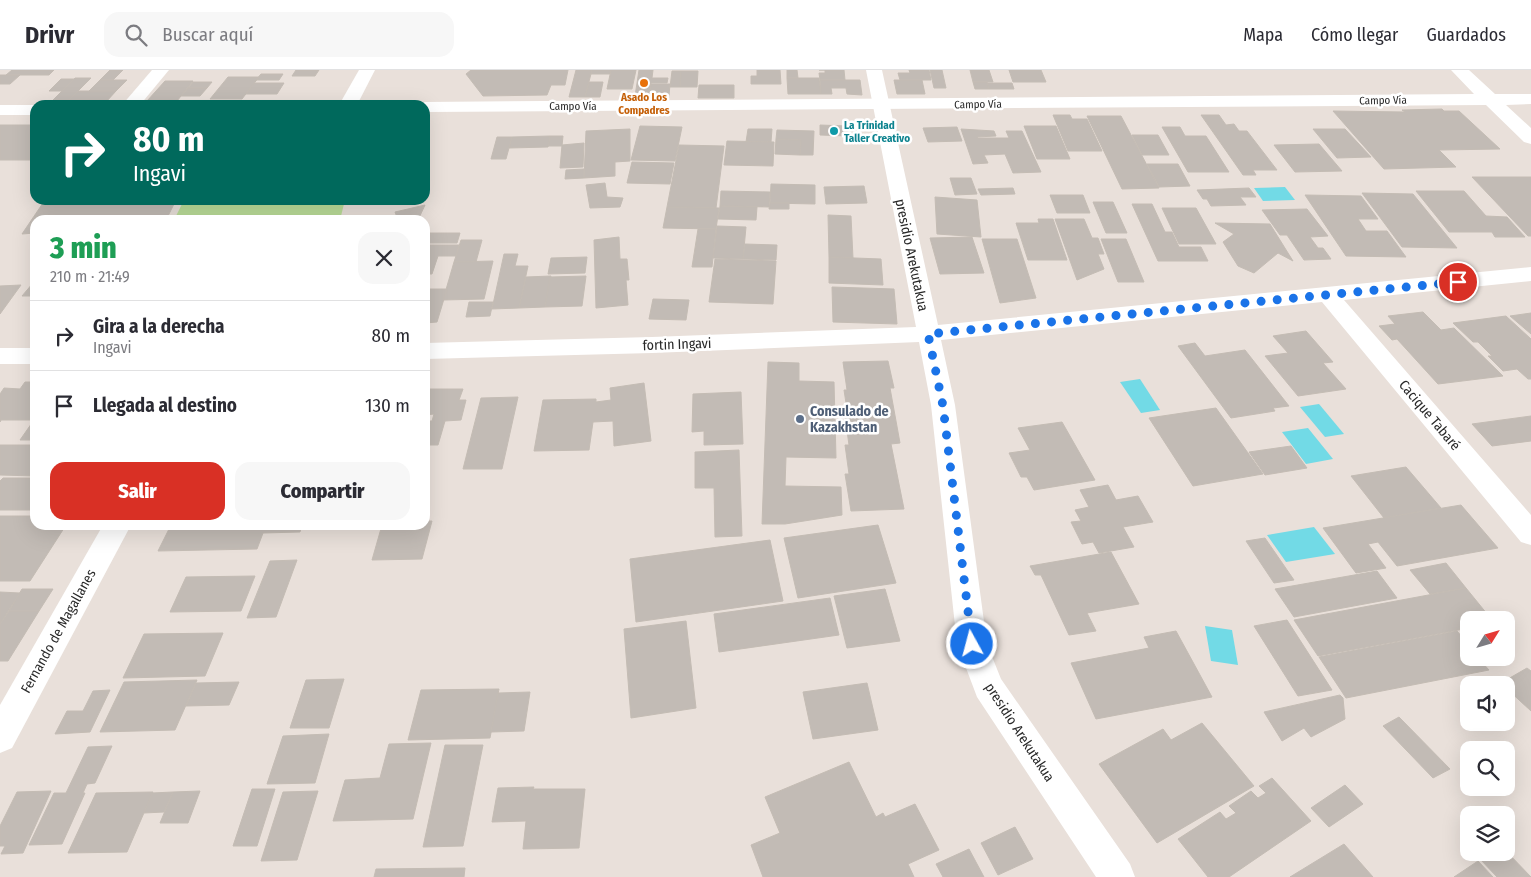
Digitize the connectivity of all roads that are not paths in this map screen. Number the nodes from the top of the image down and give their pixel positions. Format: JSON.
{"nodes":[{"id":1,"x":160,"y":70,"type":"edge"},
{"id":2,"x":367,"y":70,"type":"edge"},
{"id":3,"x":874,"y":70,"type":"edge"},
{"id":4,"x":1459,"y":70,"type":"edge"},
{"id":5,"x":1531,"y":99,"type":"edge"},
{"id":6,"x":135,"y":100,"type":"edge"},
{"id":7,"x":351,"y":100,"type":"edge"},
{"id":8,"x":1491,"y":100,"type":"junction"},
{"id":9,"x":882,"y":105,"type":"junction"},
{"id":10,"x":430,"y":107,"type":"edge"},
{"id":11,"x":0,"y":110,"type":"edge"},
{"id":12,"x":30,"y":110,"type":"edge"},
{"id":13,"x":1531,"y":138,"type":"edge"},
{"id":14,"x":1531,"y":274,"type":"edge"},
{"id":15,"x":1329,"y":296,"type":"junction"},
{"id":16,"x":928,"y":334,"type":"junction"},
{"id":17,"x":430,"y":350,"type":"edge"},
{"id":18,"x":0,"y":356,"type":"edge"},
{"id":19,"x":30,"y":356,"type":"edge"},
{"id":20,"x":113,"y":530,"type":"edge"},
{"id":21,"x":1531,"y":534,"type":"edge"},
{"id":22,"x":0,"y":737,"type":"edge"},
{"id":23,"x":1117,"y":877,"type":"edge"}],
"edges":[{"from":1,"to":6,"type":"street"},
{"from":2,"to":7,"type":"street"},
{"from":3,"to":9,"type":"street","name":"presidio Arekutakua"},
{"from":4,"to":8,"type":"street"},
{"from":5,"to":8,"type":"street","name":"Campo Vía"},
{"from":8,"to":9,"type":"street","name":"Campo Vía"},
{"from":8,"to":13,"type":"street"},
{"from":9,"to":10,"type":"street","name":"Campo Vía"},
{"from":9,"to":16,"type":"street","name":"presidio Arekutakua"},
{"from":11,"to":12,"type":"street"},
{"from":14,"to":15,"type":"street","name":"fortin Ingavi"},
{"from":15,"to":16,"type":"street","name":"fortin Ingavi"},
{"from":15,"to":21,"type":"street","name":"Cacique Tabaré"},
{"from":16,"to":17,"type":"street","name":"fortin Ingavi"},
{"from":16,"to":23,"type":"street","name":"presidio Arekutakua"},
{"from":18,"to":19,"type":"street"},
{"from":20,"to":22,"type":"street","name":"Fernando de Magallanes"}]}
